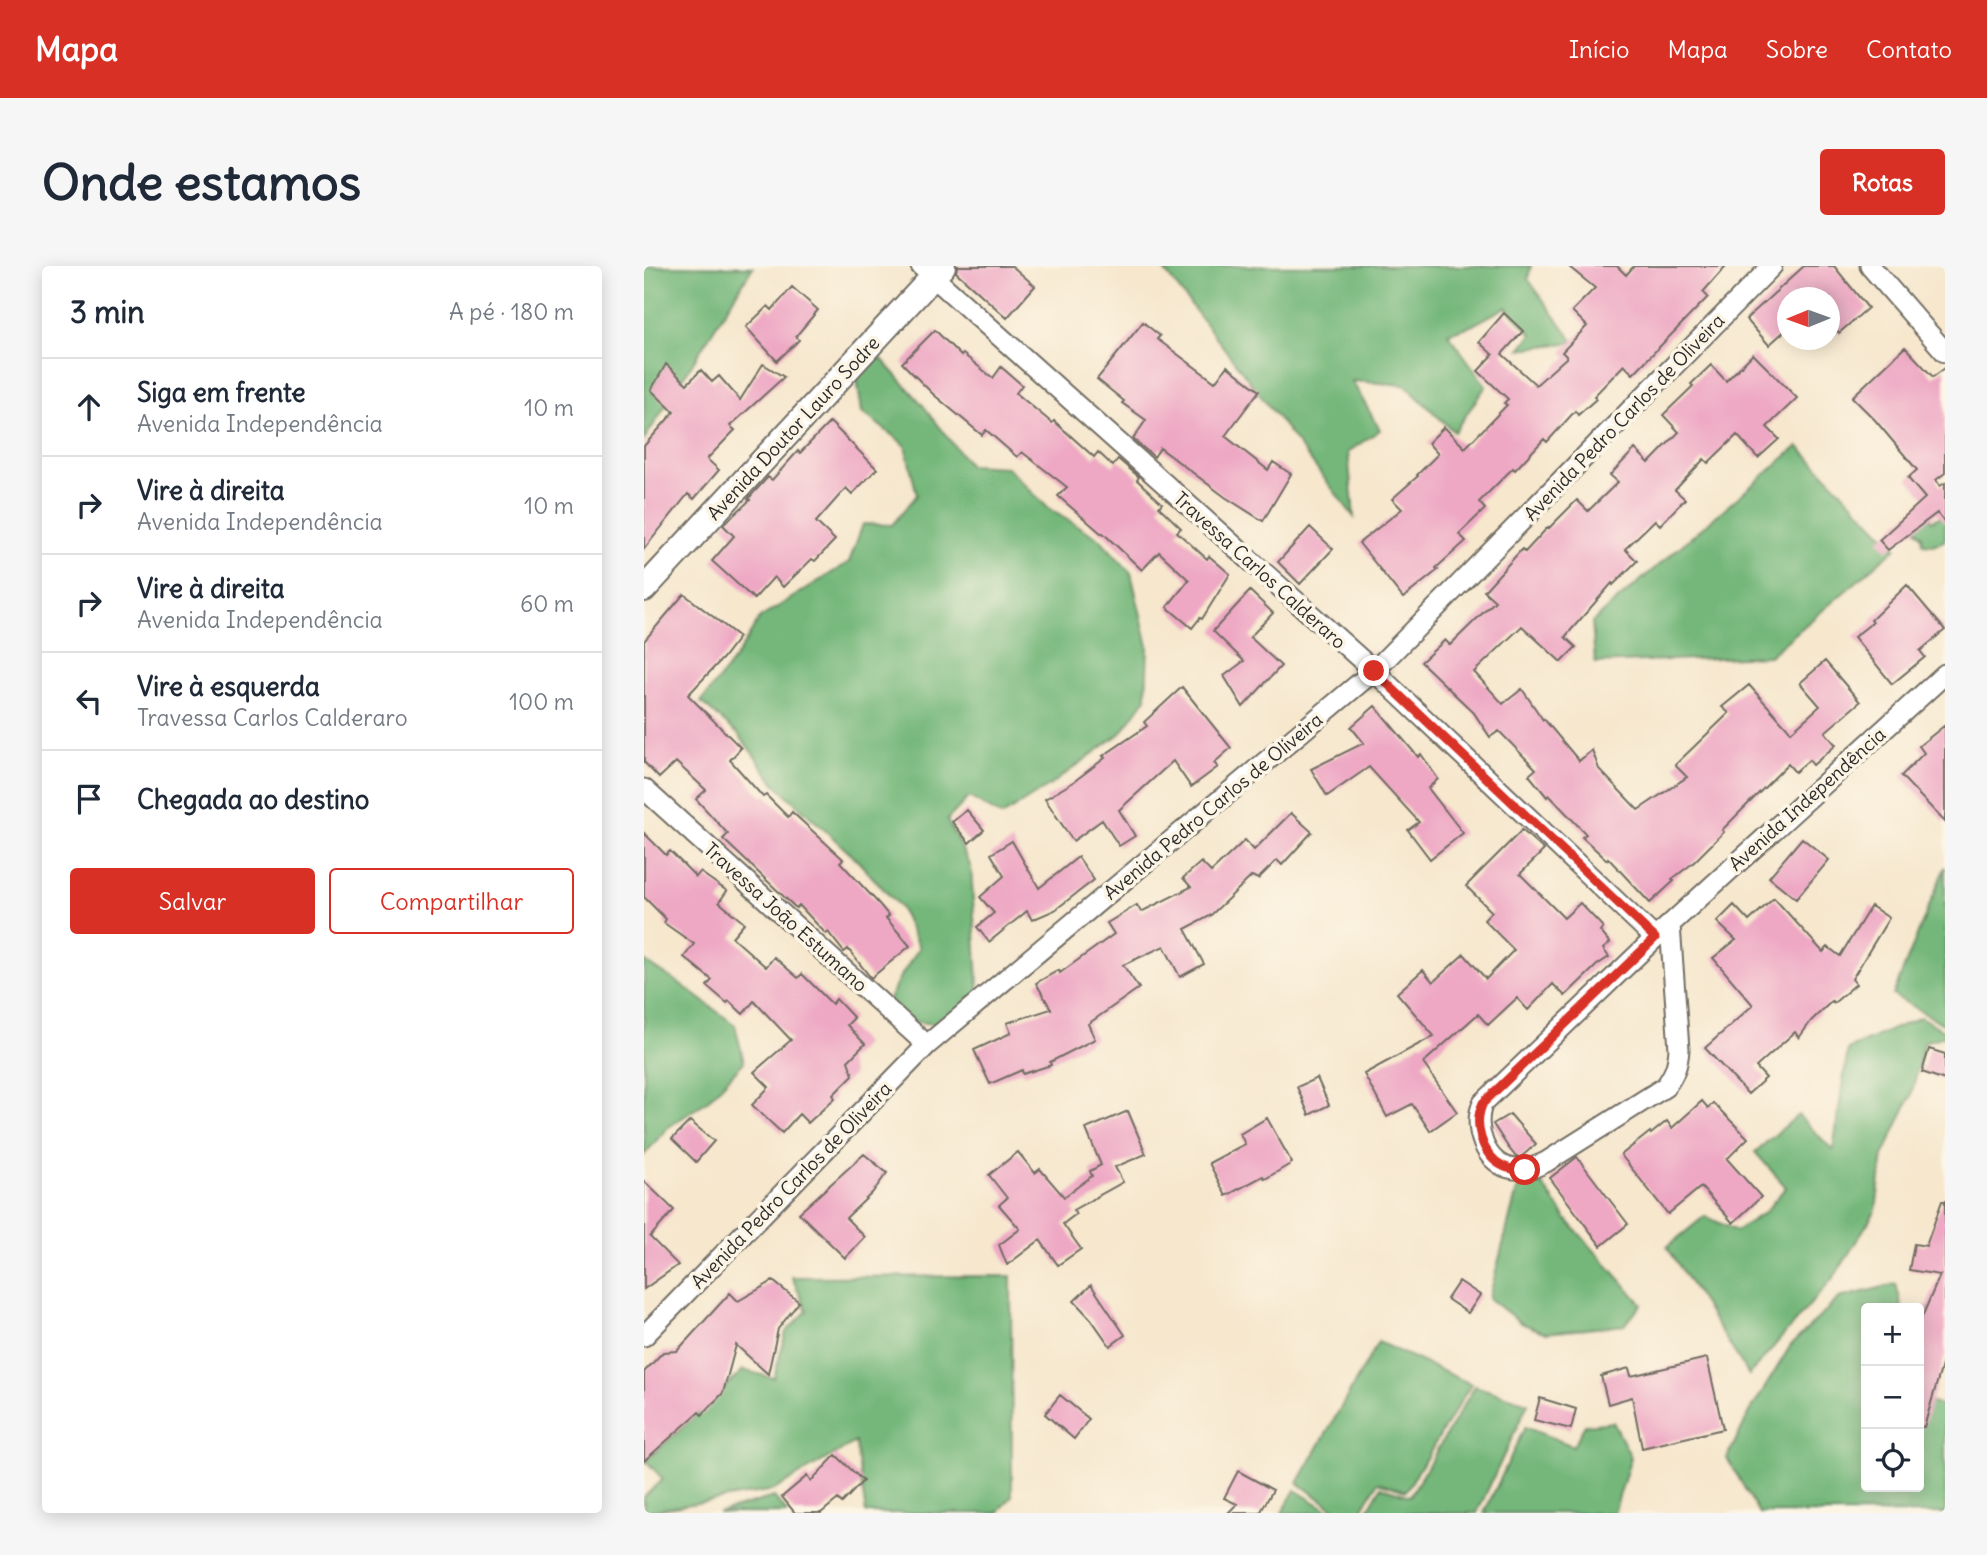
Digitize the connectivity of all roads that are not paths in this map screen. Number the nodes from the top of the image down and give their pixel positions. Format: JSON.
{"nodes":[{"id":1,"x":1772,"y":266,"type":"edge"},
{"id":2,"x":1870,"y":266,"type":"edge"},
{"id":3,"x":932,"y":270,"type":"edge"},
{"id":4,"x":1945,"y":352,"type":"edge"},
{"id":5,"x":644,"y":589,"type":"edge"},
{"id":6,"x":1374,"y":671,"type":"junction"},
{"id":7,"x":1945,"y":674,"type":"edge"},
{"id":8,"x":644,"y":789,"type":"edge"},
{"id":9,"x":1663,"y":931,"type":"junction"},
{"id":10,"x":927,"y":1045,"type":"junction"},
{"id":11,"x":644,"y":1336,"type":"edge"}],
"edges":[{"from":1,"to":6,"type":"street","name":"Avenida Pedro Carlos de Oliveira"},
{"from":2,"to":4,"type":"street"},
{"from":3,"to":5,"type":"street","name":"Avenida Doutor Lauro Sodre"},
{"from":3,"to":6,"type":"street","name":"Travessa Carlos Calderaro"},
{"from":6,"to":9,"type":"street","name":"Travessa Carlos Calderaro"},
{"from":6,"to":10,"type":"street","name":"Avenida Pedro Carlos de Oliveira"},
{"from":7,"to":9,"type":"street","name":"Avenida Independência"},
{"from":8,"to":10,"type":"street","name":"Travessa João Estumano"},
{"from":9,"to":9,"type":"street","name":"Avenida Independência"},
{"from":10,"to":11,"type":"street","name":"Avenida Pedro Carlos de Oliveira"}]}
